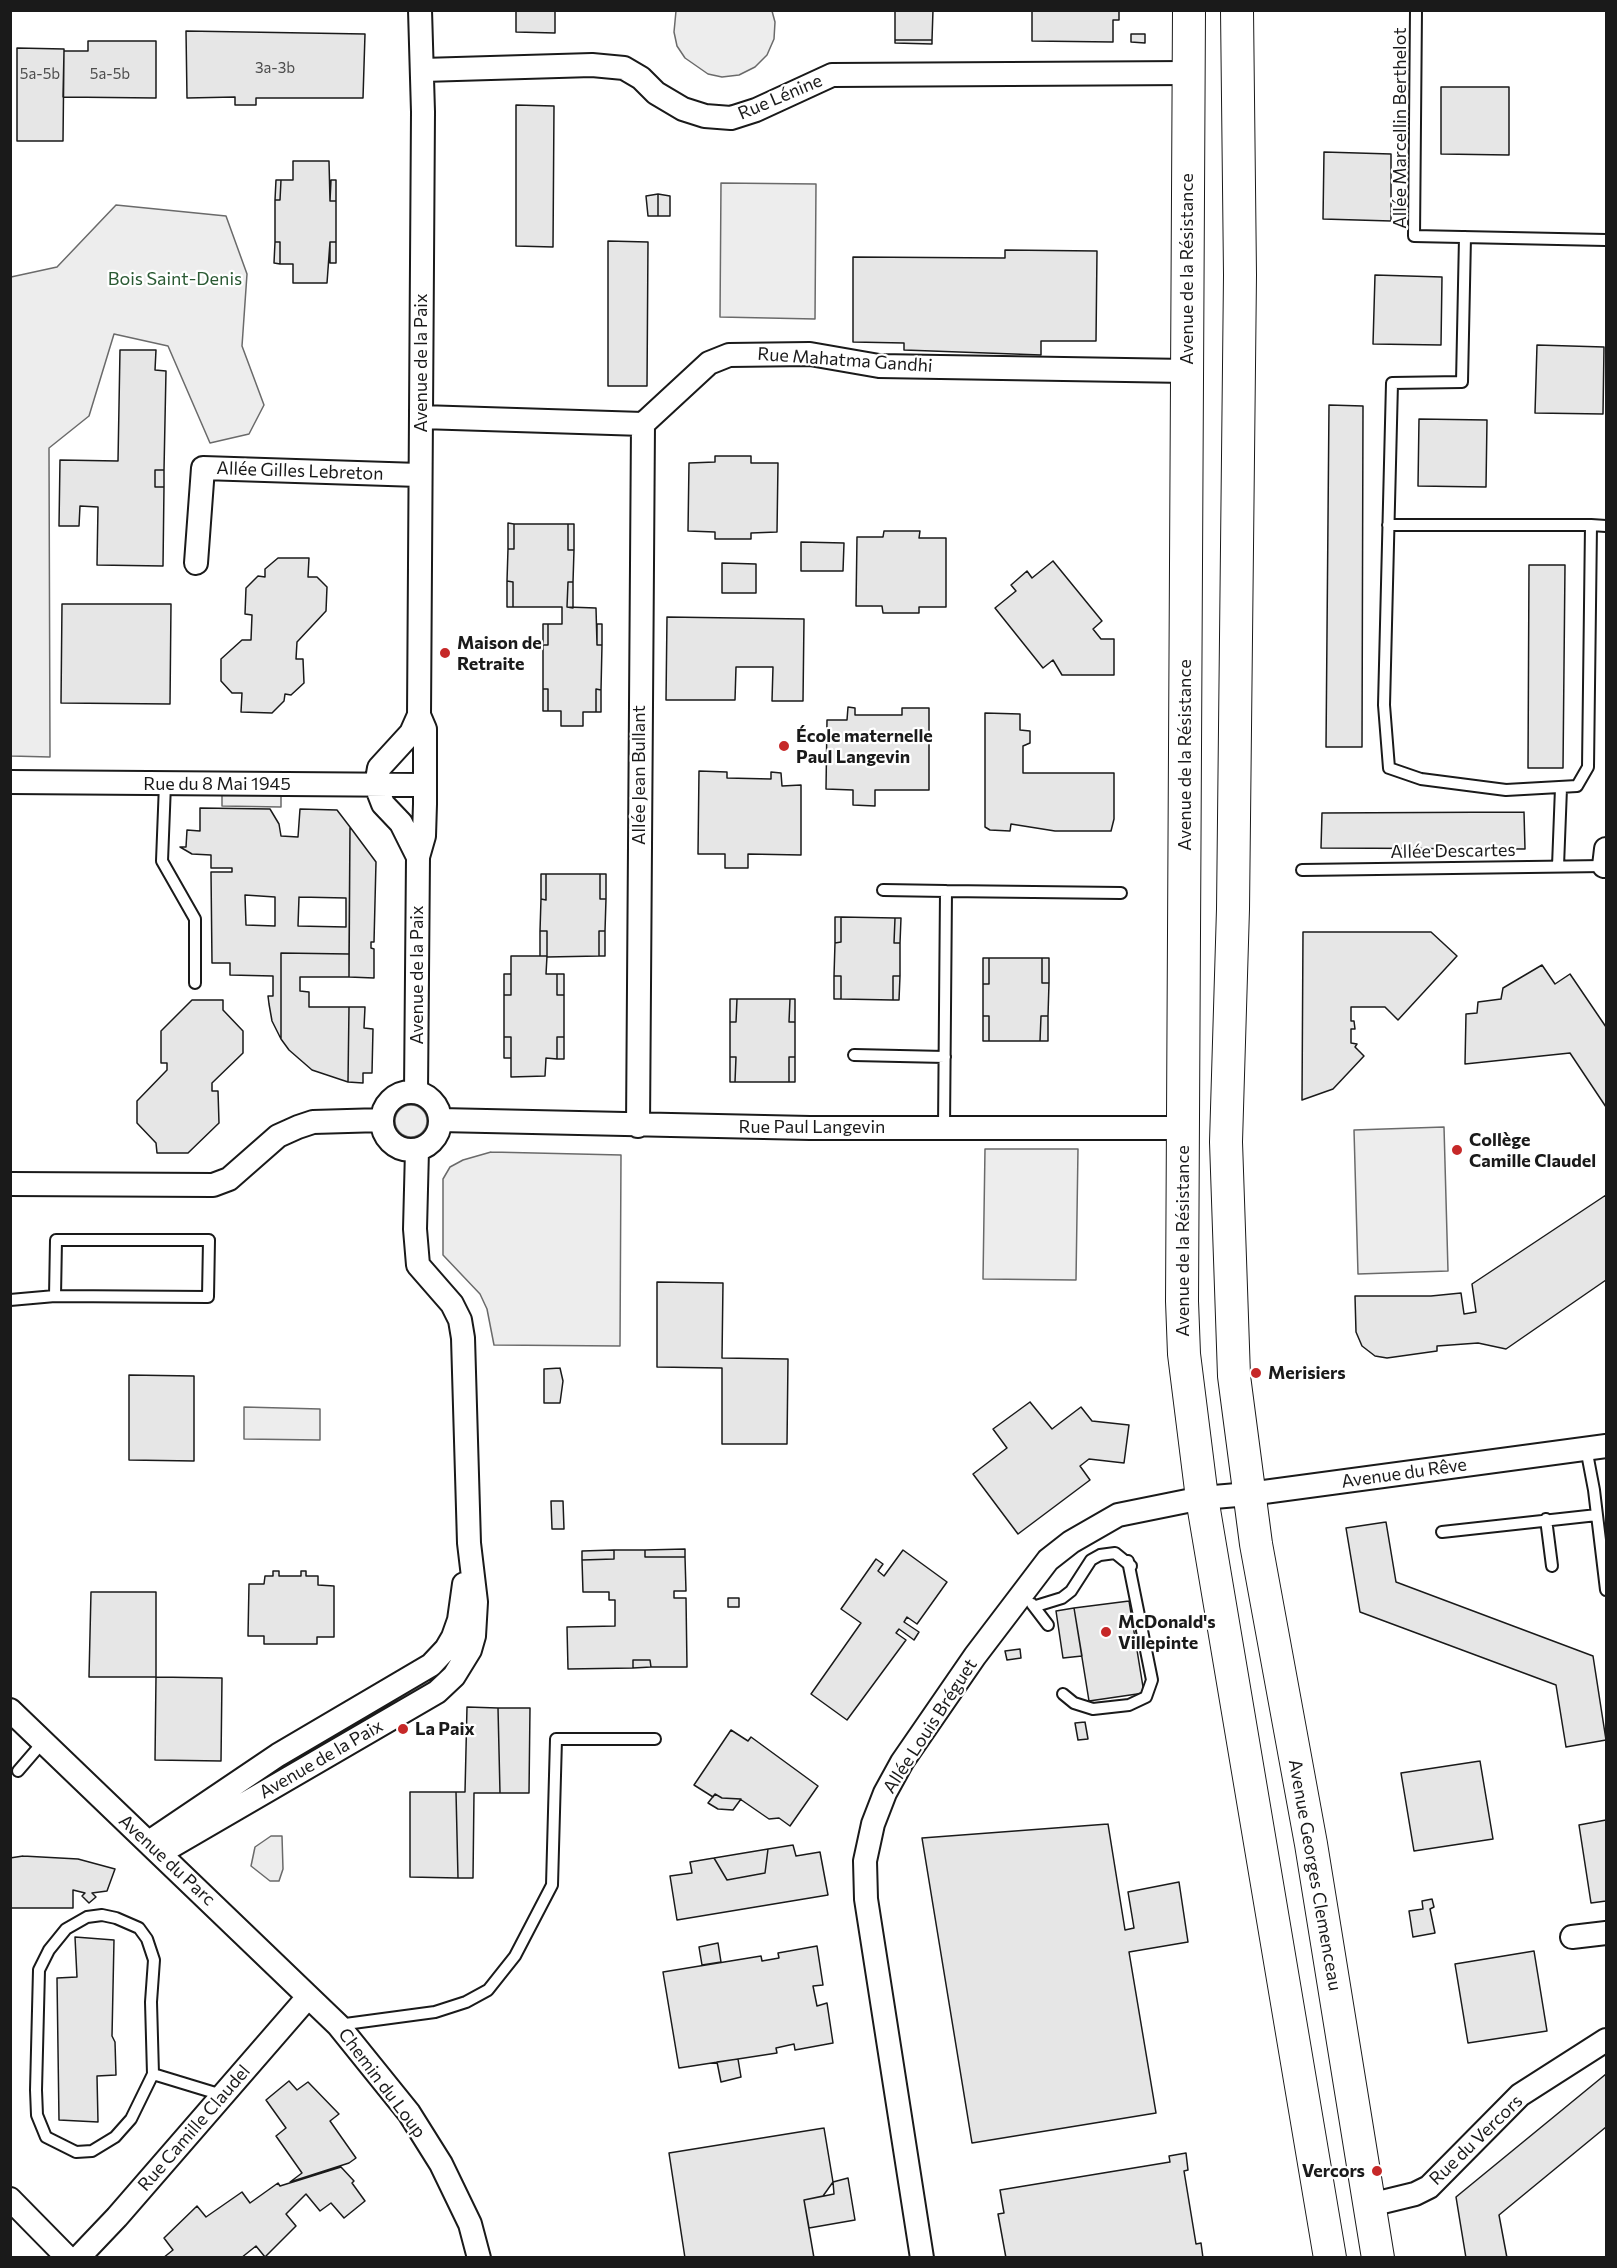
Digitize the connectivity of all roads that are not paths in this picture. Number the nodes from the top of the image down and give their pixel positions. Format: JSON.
{"nodes":[{"id":1,"x":420,"y":10,"type":"edge"},
{"id":2,"x":1189,"y":10,"type":"edge"},
{"id":3,"x":1237,"y":10,"type":"edge"},
{"id":4,"x":1416,"y":10,"type":"edge"},
{"id":5,"x":423,"y":70,"type":"junction"},
{"id":6,"x":1188,"y":73,"type":"junction"},
{"id":7,"x":1465,"y":237,"type":"junction"},
{"id":8,"x":1606,"y":240,"type":"edge"},
{"id":9,"x":1187,"y":371,"type":"junction"},
{"id":10,"x":421,"y":417,"type":"junction"},
{"id":11,"x":643,"y":424,"type":"junction"},
{"id":12,"x":419,"y":475,"type":"junction"},
{"id":13,"x":1388,"y":525,"type":"junction"},
{"id":14,"x":1591,"y":525,"type":"junction"},
{"id":15,"x":1606,"y":526,"type":"edge"},
{"id":16,"x":196,"y":562,"type":"dead end"},
{"id":17,"x":419,"y":715,"type":"junction"},
{"id":18,"x":10,"y":782,"type":"edge"},
{"id":19,"x":165,"y":784,"type":"junction"},
{"id":20,"x":424,"y":785,"type":"junction"},
{"id":21,"x":376,"y":786,"type":"junction"},
{"id":22,"x":1561,"y":788,"type":"junction"},
{"id":23,"x":418,"y":857,"type":"junction"},
{"id":24,"x":1606,"y":860,"type":"edge"},
{"id":25,"x":1558,"y":866,"type":"junction"},
{"id":26,"x":1302,"y":870,"type":"dead end"},
{"id":27,"x":883,"y":890,"type":"dead end"},
{"id":28,"x":945,"y":891,"type":"junction"},
{"id":29,"x":1122,"y":893,"type":"dead end"},
{"id":30,"x":195,"y":983,"type":"dead end"},
{"id":31,"x":854,"y":1055,"type":"dead end"},
{"id":32,"x":945,"y":1057,"type":"junction"},
{"id":33,"x":416,"y":1092,"type":"junction"},
{"id":34,"x":382,"y":1120,"type":"junction"},
{"id":35,"x":440,"y":1120,"type":"junction"},
{"id":36,"x":638,"y":1126,"type":"junction"},
{"id":37,"x":944,"y":1128,"type":"junction"},
{"id":38,"x":1183,"y":1128,"type":"junction"},
{"id":39,"x":417,"y":1150,"type":"junction"},
{"id":40,"x":10,"y":1184,"type":"edge"},
{"id":41,"x":55,"y":1296,"type":"junction"},
{"id":42,"x":10,"y":1300,"type":"edge"},
{"id":43,"x":1596,"y":1447,"type":"edge"},
{"id":44,"x":1250,"y":1494,"type":"junction"},
{"id":45,"x":1202,"y":1498,"type":"junction"},
{"id":46,"x":1597,"y":1515,"type":"junction"},
{"id":47,"x":1546,"y":1519,"type":"junction"},
{"id":48,"x":1442,"y":1532,"type":"dead end"},
{"id":49,"x":1128,"y":1561,"type":"junction"},
{"id":50,"x":1552,"y":1566,"type":"dead end"},
{"id":51,"x":1139,"y":1577,"type":"dead end"},
{"id":52,"x":1606,"y":1590,"type":"edge"},
{"id":53,"x":1028,"y":1600,"type":"junction"},
{"id":54,"x":1048,"y":1625,"type":"dead end"},
{"id":55,"x":1063,"y":1694,"type":"dead end"},
{"id":56,"x":10,"y":1710,"type":"edge"},
{"id":57,"x":655,"y":1739,"type":"dead end"},
{"id":58,"x":42,"y":1742,"type":"junction"},
{"id":59,"x":18,"y":1771,"type":"dead end"},
{"id":60,"x":154,"y":1848,"type":"junction"},
{"id":61,"x":1606,"y":1933,"type":"edge"},
{"id":62,"x":1572,"y":1937,"type":"dead end"},
{"id":63,"x":323,"y":2011,"type":"junction"},
{"id":64,"x":1606,"y":2040,"type":"edge"},
{"id":65,"x":153,"y":2074,"type":"junction"},
{"id":66,"x":222,"y":2095,"type":"junction"},
{"id":67,"x":10,"y":2199,"type":"edge"},
{"id":68,"x":1370,"y":2205,"type":"junction"},
{"id":69,"x":68,"y":2258,"type":"edge"},
{"id":70,"x":78,"y":2258,"type":"edge"},
{"id":71,"x":479,"y":2258,"type":"edge"},
{"id":72,"x":922,"y":2258,"type":"edge"},
{"id":73,"x":1330,"y":2258,"type":"edge"},
{"id":74,"x":1378,"y":2258,"type":"edge"}],
"edges":[{"from":1,"to":5,"type":"street","name":"Avenue de la Paix"},
{"from":2,"to":6,"type":"main road","name":"Avenue de la Résistance"},
{"from":3,"to":44,"type":"main road"},
{"from":4,"to":7,"type":"lane","name":"Allée Marcellin Berthelot"},
{"from":5,"to":6,"type":"street","name":"Rue Lénine"},
{"from":5,"to":10,"type":"street","name":"Avenue de la Paix"},
{"from":6,"to":9,"type":"main road","name":"Avenue de la Résistance"},
{"from":7,"to":8,"type":"lane","name":"Allée Marcellin Berthelot"},
{"from":7,"to":13,"type":"lane"},
{"from":9,"to":11,"type":"street","name":"Rue Mahatma Gandhi"},
{"from":9,"to":38,"type":"main road","name":"Avenue de la Résistance"},
{"from":10,"to":11,"type":"street"},
{"from":10,"to":12,"type":"street","name":"Avenue de la Paix"},
{"from":11,"to":36,"type":"street","name":"Allée Jean Bullant"},
{"from":12,"to":16,"type":"street","name":"Allée Gilles Lebreton"},
{"from":12,"to":17,"type":"street","name":"Avenue de la Paix"},
{"from":13,"to":14,"type":"lane"},
{"from":13,"to":22,"type":"lane"},
{"from":14,"to":15,"type":"lane"},
{"from":14,"to":22,"type":"lane"},
{"from":17,"to":20,"type":"street","name":"Avenue de la Paix"},
{"from":17,"to":21,"type":"street"},
{"from":18,"to":19,"type":"street","name":"Rue du 8 Mai 1945"},
{"from":19,"to":21,"type":"street","name":"Rue du 8 Mai 1945"},
{"from":19,"to":30,"type":"lane"},
{"from":20,"to":21,"type":"street","name":"Rue du 8 Mai 1945"},
{"from":20,"to":23,"type":"street","name":"Avenue de la Paix"},
{"from":21,"to":23,"type":"street","name":"Avenue de la Paix"},
{"from":22,"to":25,"type":"lane"},
{"from":23,"to":33,"type":"street","name":"Avenue de la Paix"},
{"from":24,"to":25,"type":"lane","name":"Allée Descartes"},
{"from":25,"to":26,"type":"lane","name":"Allée Descartes"},
{"from":27,"to":28,"type":"lane"},
{"from":28,"to":29,"type":"lane"},
{"from":28,"to":32,"type":"lane"},
{"from":31,"to":32,"type":"lane"},
{"from":32,"to":37,"type":"lane"},
{"from":33,"to":34,"type":"street"},
{"from":33,"to":35,"type":"street"},
{"from":34,"to":39,"type":"street"},
{"from":34,"to":40,"type":"street"},
{"from":35,"to":36,"type":"street","name":"Rue Paul Langevin"},
{"from":35,"to":39,"type":"street"},
{"from":36,"to":37,"type":"street","name":"Rue Paul Langevin"},
{"from":37,"to":38,"type":"street","name":"Rue Paul Langevin"},
{"from":38,"to":45,"type":"main road","name":"Avenue de la Résistance"},
{"from":39,"to":60,"type":"street","name":"Avenue de la Paix"},
{"from":41,"to":41,"type":"lane"},
{"from":41,"to":42,"type":"lane"},
{"from":43,"to":44,"type":"street","name":"Avenue du Rêve"},
{"from":43,"to":46,"type":"lane"},
{"from":44,"to":45,"type":"street","name":"Avenue du Rêve"},
{"from":44,"to":68,"type":"main road","name":"Avenue Georges Clemenceau"},
{"from":45,"to":53,"type":"street","name":"Allée Louis Bréguet"},
{"from":45,"to":73,"type":"main road"},
{"from":46,"to":47,"type":"lane"},
{"from":46,"to":52,"type":"lane"},
{"from":47,"to":48,"type":"lane"},
{"from":47,"to":50,"type":"lane"},
{"from":49,"to":51,"type":"lane"},
{"from":49,"to":53,"type":"lane"},
{"from":49,"to":55,"type":"lane"},
{"from":53,"to":54,"type":"lane"},
{"from":53,"to":72,"type":"street","name":"Allée Louis Bréguet"},
{"from":56,"to":58,"type":"street","name":"Avenue du Parc"},
{"from":57,"to":63,"type":"lane"},
{"from":58,"to":59,"type":"lane"},
{"from":58,"to":60,"type":"street","name":"Avenue du Parc"},
{"from":60,"to":63,"type":"street","name":"Avenue du Parc"},
{"from":61,"to":62,"type":"street"},
{"from":63,"to":66,"type":"street","name":"Rue Camille Claudel"},
{"from":63,"to":71,"type":"street","name":"Chemin du Loup"},
{"from":64,"to":68,"type":"street","name":"Rue du Vercors"},
{"from":65,"to":65,"type":"lane"},
{"from":65,"to":66,"type":"lane"},
{"from":66,"to":70,"type":"street","name":"Rue Camille Claudel"},
{"from":67,"to":69,"type":"street"},
{"from":68,"to":74,"type":"main road","name":"Avenue Georges Clemenceau"}]}
